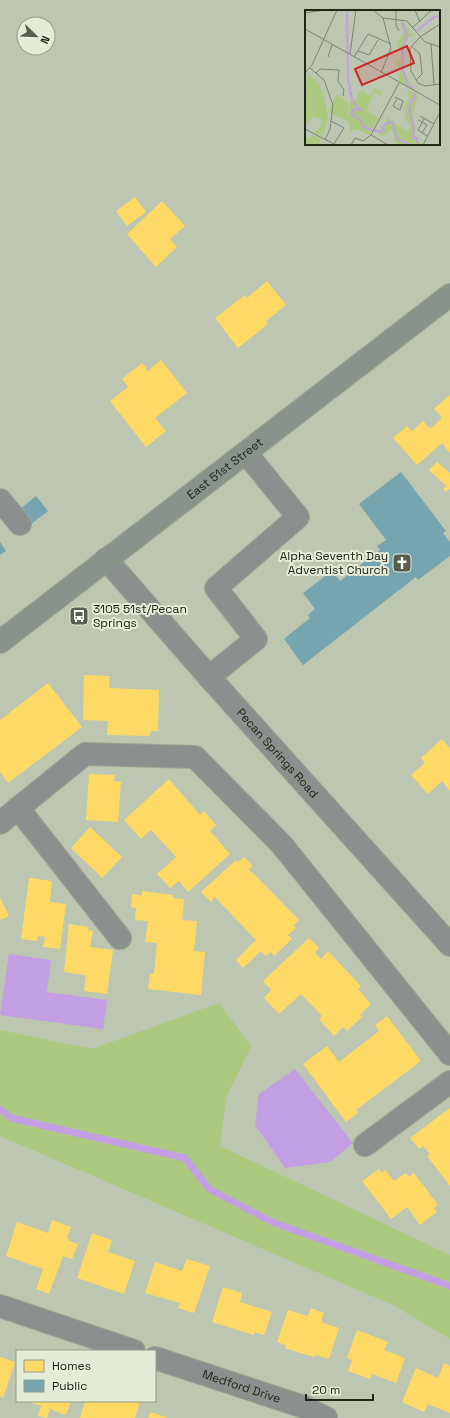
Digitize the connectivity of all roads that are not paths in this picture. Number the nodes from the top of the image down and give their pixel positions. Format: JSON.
{"nodes":[{"id":1,"x":450,"y":295,"type":"edge"},
{"id":2,"x":246,"y":453,"type":"junction"},
{"id":3,"x":0,"y":500,"type":"edge"},
{"id":4,"x":20,"y":524,"type":"dead end"},
{"id":5,"x":106,"y":560,"type":"junction"},
{"id":6,"x":0,"y":642,"type":"edge"},
{"id":7,"x":209,"y":677,"type":"junction"},
{"id":8,"x":18,"y":808,"type":"junction"},
{"id":9,"x":0,"y":823,"type":"edge"},
{"id":10,"x":120,"y":938,"type":"dead end"},
{"id":11,"x":450,"y":945,"type":"edge"},
{"id":12,"x":450,"y":1054,"type":"edge"},
{"id":13,"x":450,"y":1082,"type":"edge"},
{"id":14,"x":365,"y":1145,"type":"dead end"},
{"id":15,"x":0,"y":1306,"type":"edge"},
{"id":16,"x":131,"y":1350,"type":"edge"},
{"id":17,"x":156,"y":1358,"type":"edge"},
{"id":18,"x":326,"y":1418,"type":"edge"}],
"edges":[{"from":1,"to":2,"type":"main road","name":"East 51st Street"},
{"from":2,"to":5,"type":"main road","name":"East 51st Street"},
{"from":2,"to":7,"type":"street"},
{"from":3,"to":4,"type":"street"},
{"from":5,"to":6,"type":"main road","name":"East 51st Street"},
{"from":5,"to":7,"type":"street","name":"Pecan Springs Road"},
{"from":7,"to":11,"type":"street","name":"Pecan Springs Road"},
{"from":8,"to":9,"type":"street"},
{"from":8,"to":10,"type":"street"},
{"from":8,"to":12,"type":"street"},
{"from":13,"to":14,"type":"street"},
{"from":15,"to":16,"type":"street"},
{"from":17,"to":18,"type":"street","name":"Medford Drive"}]}
